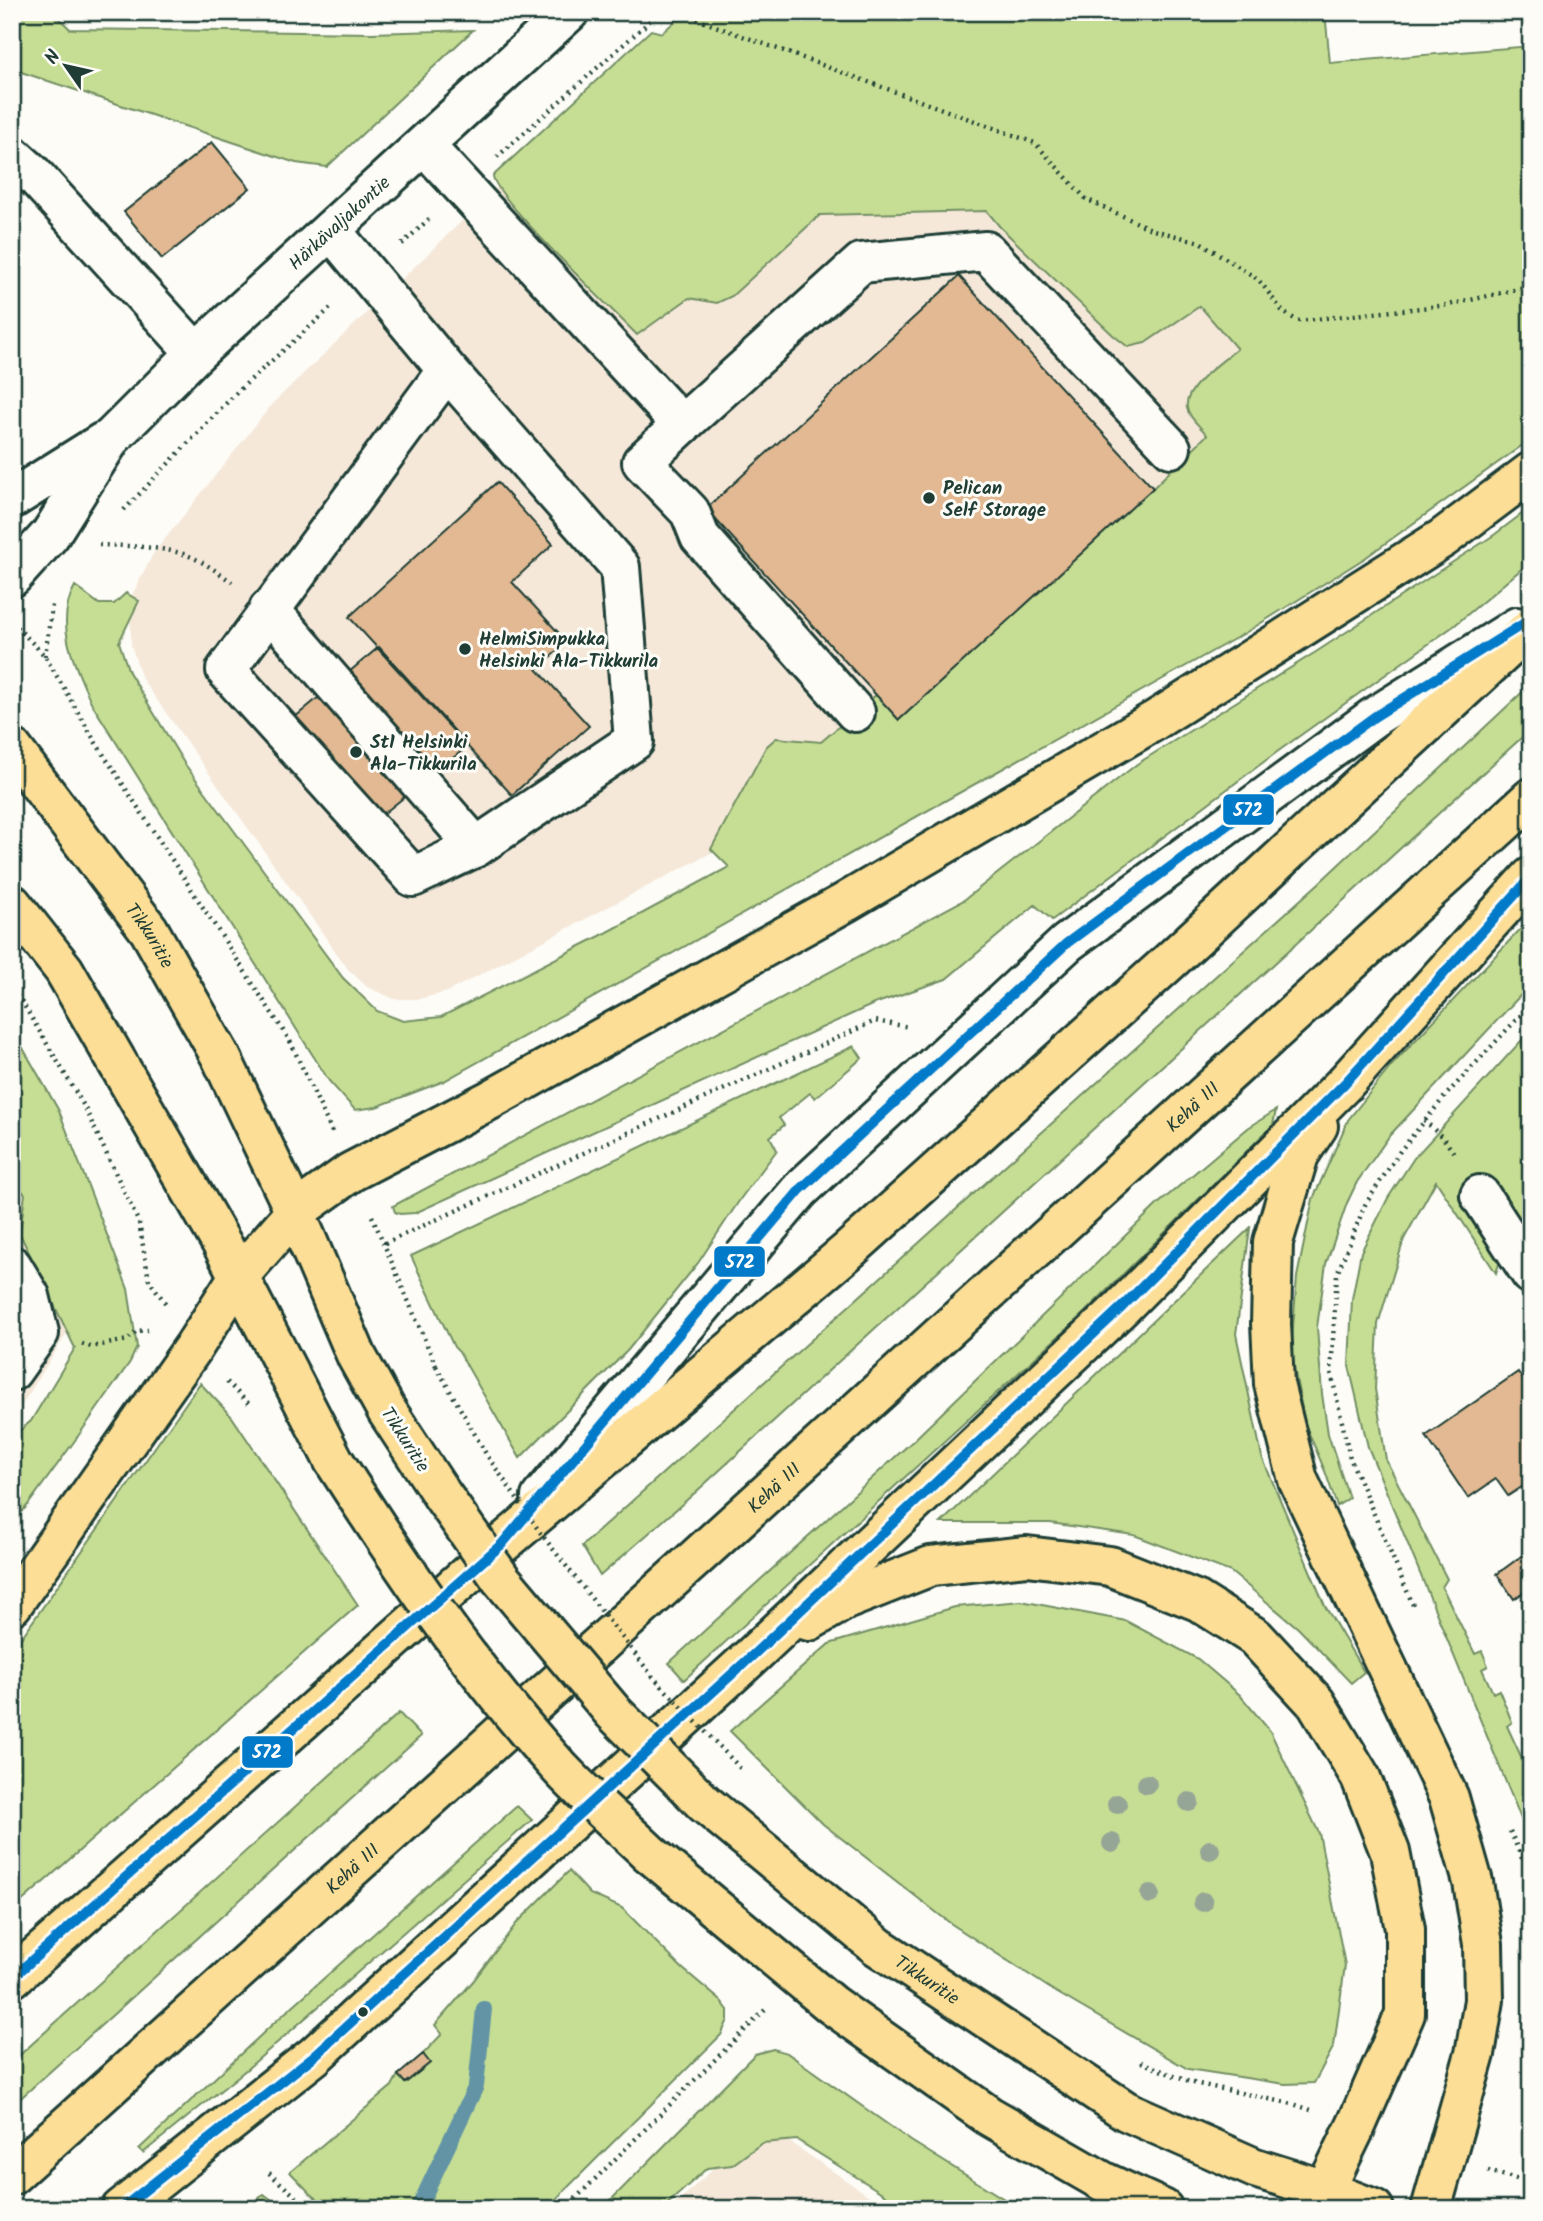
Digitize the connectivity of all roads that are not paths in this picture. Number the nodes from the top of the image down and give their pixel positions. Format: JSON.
{"nodes":[{"id":1,"x":569,"y":12,"type":"edge"},
{"id":2,"x":425,"y":146,"type":"junction"},
{"id":3,"x":12,"y":155,"type":"edge"},
{"id":4,"x":331,"y":230,"type":"junction"},
{"id":5,"x":197,"y":353,"type":"junction"},
{"id":6,"x":447,"y":370,"type":"junction"},
{"id":7,"x":682,"y":425,"type":"junction"},
{"id":8,"x":111,"y":438,"type":"junction"},
{"id":9,"x":1171,"y":448,"type":"dead end"},
{"id":10,"x":1531,"y":472,"type":"edge"},
{"id":11,"x":12,"y":499,"type":"edge"},
{"id":12,"x":12,"y":577,"type":"edge"},
{"id":13,"x":270,"y":609,"type":"junction"},
{"id":14,"x":1531,"y":619,"type":"edge"},
{"id":15,"x":1531,"y":627,"type":"edge"},
{"id":16,"x":855,"y":712,"type":"dead end"},
{"id":17,"x":12,"y":748,"type":"edge"},
{"id":18,"x":1531,"y":798,"type":"edge"},
{"id":19,"x":476,"y":847,"type":"junction"},
{"id":20,"x":1531,"y":877,"type":"edge"},
{"id":21,"x":12,"y":904,"type":"edge"},
{"id":22,"x":1345,"y":1083,"type":"junction"},
{"id":23,"x":1480,"y":1195,"type":"dead end"},
{"id":24,"x":295,"y":1212,"type":"junction"},
{"id":25,"x":12,"y":1266,"type":"edge"},
{"id":26,"x":1531,"y":1274,"type":"edge"},
{"id":27,"x":239,"y":1276,"type":"junction"},
{"id":28,"x":12,"y":1371,"type":"edge"},
{"id":29,"x":502,"y":1544,"type":"junction"},
{"id":30,"x":12,"y":1605,"type":"edge"},
{"id":31,"x":753,"y":1655,"type":"junction"},
{"id":32,"x":12,"y":1978,"type":"edge"},
{"id":33,"x":12,"y":2175,"type":"edge"},
{"id":34,"x":1324,"y":2199,"type":"edge"},
{"id":35,"x":121,"y":2209,"type":"edge"},
{"id":36,"x":1163,"y":2209,"type":"edge"},
{"id":37,"x":1374,"y":2209,"type":"edge"},
{"id":38,"x":1431,"y":2209,"type":"edge"}],
"edges":[{"from":1,"to":2,"type":"street","name":"Härkävaljakontie"},
{"from":2,"to":4,"type":"street","name":"Härkävaljakontie"},
{"from":2,"to":7,"type":"street"},
{"from":3,"to":5,"type":"street"},
{"from":4,"to":5,"type":"street","name":"Härkävaljakontie"},
{"from":4,"to":6,"type":"street"},
{"from":5,"to":8,"type":"street","name":"Härkävaljakontie"},
{"from":6,"to":13,"type":"street"},
{"from":6,"to":19,"type":"street"},
{"from":7,"to":9,"type":"street"},
{"from":7,"to":16,"type":"street"},
{"from":8,"to":11,"type":"street","name":"Härkävaljakontie"},
{"from":8,"to":12,"type":"street","name":"Härkävaljakontie"},
{"from":10,"to":24,"type":"main road"},
{"from":13,"to":19,"type":"street"},
{"from":13,"to":19,"type":"street"},
{"from":14,"to":29,"type":"street"},
{"from":15,"to":29,"type":"main road"},
{"from":17,"to":24,"type":"main road","name":"Tikkuritie"},
{"from":18,"to":33,"type":"main road","name":"Kehä III"},
{"from":20,"to":22,"type":"main road"},
{"from":21,"to":27,"type":"main road"},
{"from":22,"to":31,"type":"main road"},
{"from":22,"to":38,"type":"main road"},
{"from":23,"to":26,"type":"street"},
{"from":24,"to":27,"type":"main road"},
{"from":24,"to":34,"type":"main road","name":"Tikkuritie","bridge":true},
{"from":25,"to":28,"type":"street"},
{"from":27,"to":30,"type":"main road"},
{"from":27,"to":36,"type":"main road","bridge":true},
{"from":29,"to":32,"type":"main road"},
{"from":31,"to":34,"type":"main road"},
{"from":31,"to":35,"type":"main road"},
{"from":34,"to":37,"type":"main road","name":"Tikkuritie"}]}
